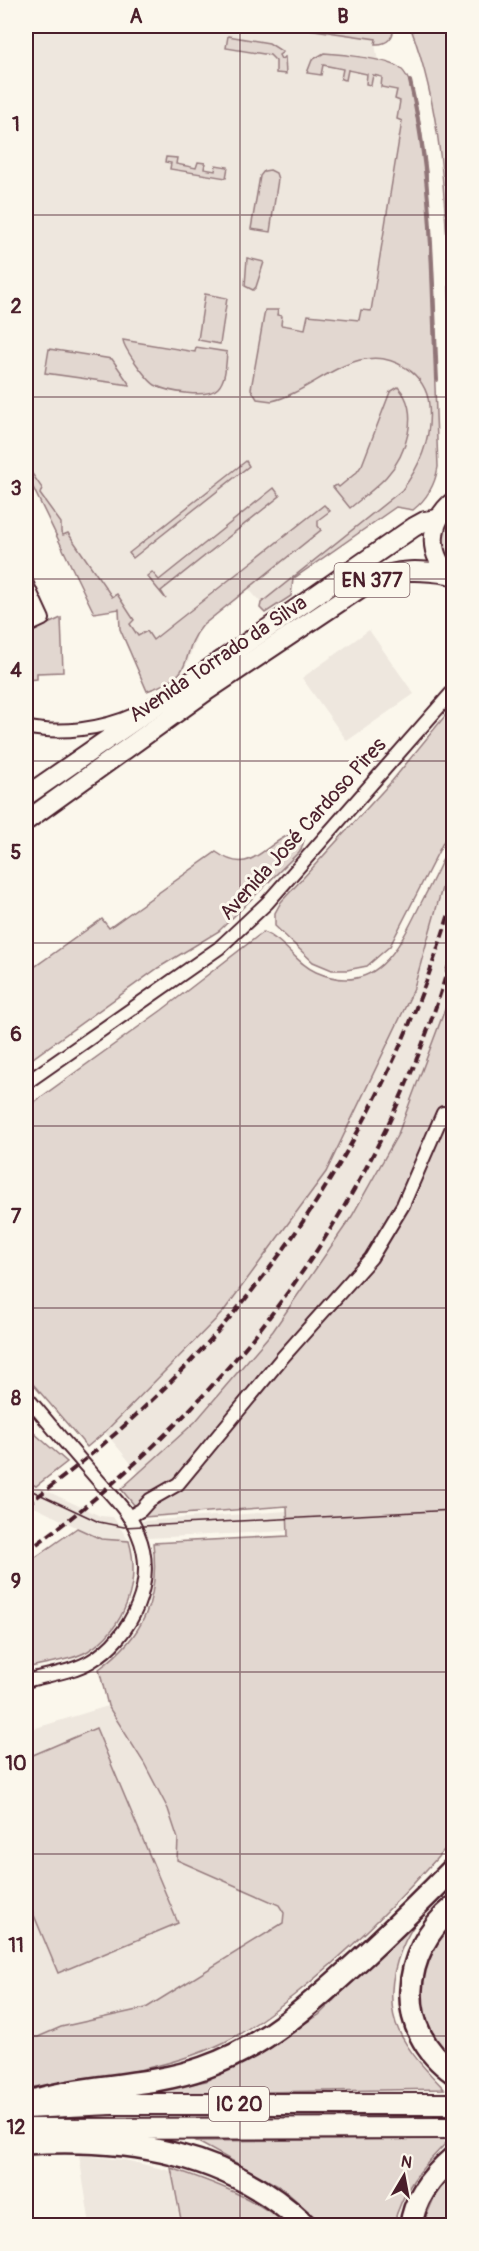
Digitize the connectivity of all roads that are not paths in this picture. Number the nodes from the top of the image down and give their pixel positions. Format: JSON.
{"nodes":[{"id":1,"x":453,"y":501,"type":"edge"},
{"id":2,"x":438,"y":519,"type":"junction"},
{"id":3,"x":452,"y":577,"type":"edge"},
{"id":4,"x":26,"y":582,"type":"edge"},
{"id":5,"x":26,"y":627,"type":"edge"},
{"id":6,"x":452,"y":691,"type":"edge"},
{"id":7,"x":161,"y":702,"type":"junction"},
{"id":8,"x":26,"y":727,"type":"edge"},
{"id":9,"x":26,"y":796,"type":"edge"},
{"id":10,"x":26,"y":821,"type":"edge"},
{"id":11,"x":27,"y":1083,"type":"edge"},
{"id":12,"x":443,"y":1113,"type":"dead end"},
{"id":13,"x":26,"y":1396,"type":"edge"},
{"id":14,"x":129,"y":1517,"type":"junction"},
{"id":15,"x":26,"y":1680,"type":"edge"},
{"id":16,"x":453,"y":1868,"type":"edge"},
{"id":17,"x":453,"y":1907,"type":"edge"},
{"id":18,"x":453,"y":2073,"type":"edge"},
{"id":19,"x":26,"y":2103,"type":"edge"},
{"id":20,"x":453,"y":2104,"type":"edge"},
{"id":21,"x":26,"y":2108,"type":"edge"},
{"id":22,"x":453,"y":2128,"type":"edge"},
{"id":23,"x":26,"y":2129,"type":"edge"},
{"id":24,"x":26,"y":2143,"type":"edge"},
{"id":25,"x":453,"y":2157,"type":"edge"},
{"id":26,"x":306,"y":2226,"type":"edge"},
{"id":27,"x":411,"y":2226,"type":"edge"}],
"edges":[{"from":1,"to":2,"type":"main road"},
{"from":2,"to":3,"type":"main road","number":"EN 377"},
{"from":2,"to":7,"type":"main road","name":"Avenida Torrado da Silva","number":"EN 377"},
{"from":3,"to":10,"type":"main road","name":"Avenida Torrado da Silva","number":"EN 377"},
{"from":4,"to":5,"type":"street"},
{"from":6,"to":11,"type":"street","name":"Avenida José Cardoso Pires"},
{"from":7,"to":8,"type":"street"},
{"from":7,"to":9,"type":"main road","name":"Avenida Torrado da Silva"},
{"from":12,"to":14,"type":"street"},
{"from":13,"to":14,"type":"street"},
{"from":14,"to":15,"type":"street"},
{"from":16,"to":19,"type":"highway"},
{"from":17,"to":18,"type":"highway"},
{"from":20,"to":21,"type":"highway","number":"IC 20"},
{"from":22,"to":23,"type":"highway","number":"IC 20"},
{"from":24,"to":26,"type":"highway"},
{"from":25,"to":27,"type":"highway"}]}
